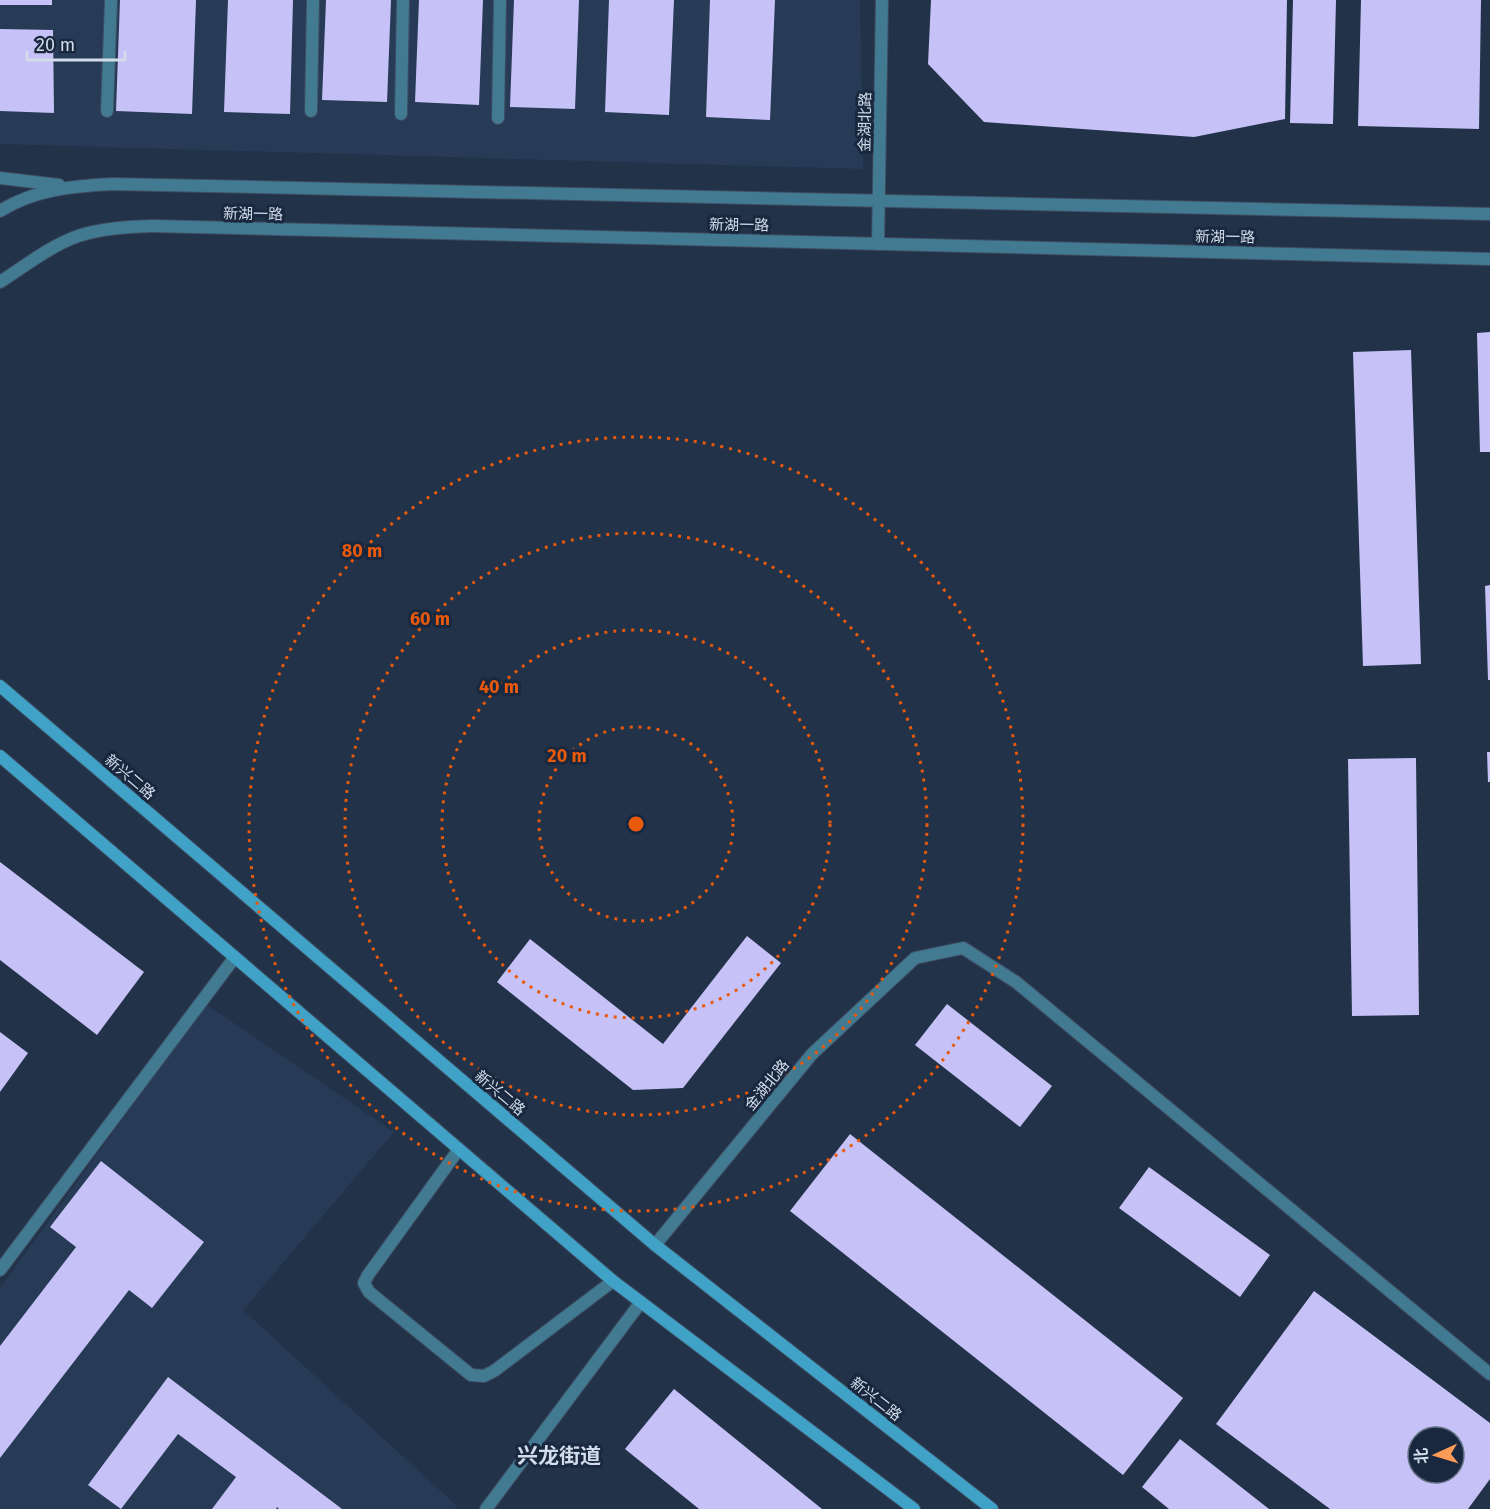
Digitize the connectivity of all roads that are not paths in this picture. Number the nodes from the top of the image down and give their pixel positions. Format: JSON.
{"nodes":[{"id":1,"x":111,"y":0,"type":"edge"},
{"id":2,"x":313,"y":0,"type":"edge"},
{"id":3,"x":403,"y":0,"type":"edge"},
{"id":4,"x":500,"y":0,"type":"edge"},
{"id":5,"x":882,"y":0,"type":"edge"},
{"id":6,"x":107,"y":111,"type":"dead end"},
{"id":7,"x":311,"y":111,"type":"dead end"},
{"id":8,"x":401,"y":114,"type":"dead end"},
{"id":9,"x":498,"y":118,"type":"dead end"},
{"id":10,"x":0,"y":178,"type":"edge"},
{"id":11,"x":69,"y":187,"type":"junction"},
{"id":12,"x":879,"y":201,"type":"junction"},
{"id":13,"x":0,"y":211,"type":"edge"},
{"id":14,"x":1490,"y":214,"type":"edge"},
{"id":15,"x":878,"y":244,"type":"junction"},
{"id":16,"x":1490,"y":259,"type":"edge"},
{"id":17,"x":0,"y":282,"type":"edge"},
{"id":18,"x":0,"y":686,"type":"edge"},
{"id":19,"x":0,"y":756,"type":"edge"},
{"id":20,"x":235,"y":957,"type":"junction"},
{"id":21,"x":459,"y":1149,"type":"junction"},
{"id":22,"x":655,"y":1245,"type":"junction"},
{"id":23,"x":0,"y":1270,"type":"edge"},
{"id":24,"x":613,"y":1281,"type":"junction"},
{"id":25,"x":641,"y":1302,"type":"junction"},
{"id":26,"x":1490,"y":1374,"type":"edge"},
{"id":27,"x":486,"y":1509,"type":"edge"},
{"id":28,"x":914,"y":1509,"type":"edge"},
{"id":29,"x":992,"y":1509,"type":"edge"}],
"edges":[{"from":1,"to":6,"type":"street"},
{"from":2,"to":7,"type":"street"},
{"from":3,"to":8,"type":"street"},
{"from":4,"to":9,"type":"street"},
{"from":5,"to":12,"type":"street","name":"金湖北路"},
{"from":10,"to":11,"type":"street"},
{"from":11,"to":12,"type":"street","name":"新湖一路"},
{"from":11,"to":13,"type":"street","name":"新湖一路"},
{"from":12,"to":14,"type":"street","name":"新湖一路"},
{"from":12,"to":15,"type":"street","name":"金湖北路"},
{"from":15,"to":16,"type":"street","name":"新湖一路"},
{"from":15,"to":17,"type":"street","name":"新湖一路"},
{"from":18,"to":22,"type":"main road","name":"新兴二路"},
{"from":19,"to":20,"type":"main road"},
{"from":20,"to":21,"type":"main road"},
{"from":20,"to":23,"type":"street"},
{"from":21,"to":24,"type":"main road"},
{"from":21,"to":24,"type":"street"},
{"from":22,"to":26,"type":"street","name":"金湖北路"},
{"from":22,"to":29,"type":"main road","name":"新兴二路"},
{"from":24,"to":25,"type":"main road"},
{"from":25,"to":27,"type":"street"},
{"from":25,"to":28,"type":"main road"}]}
